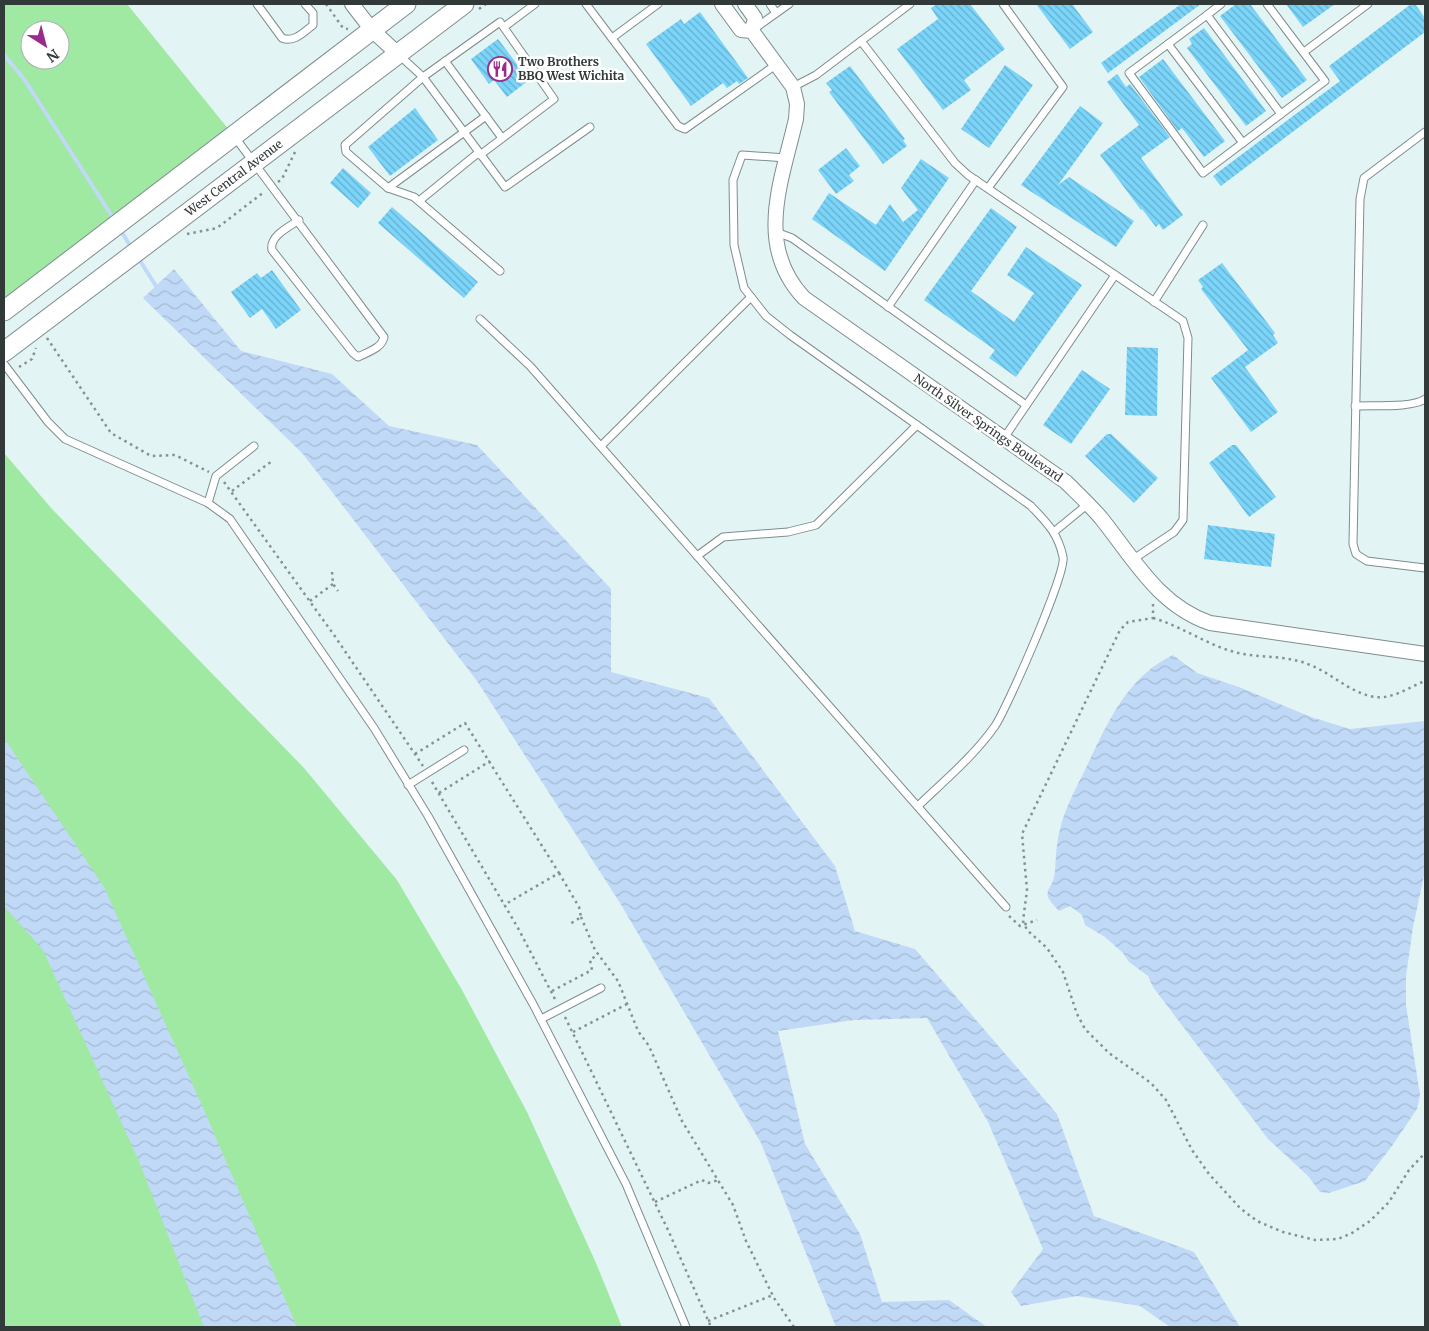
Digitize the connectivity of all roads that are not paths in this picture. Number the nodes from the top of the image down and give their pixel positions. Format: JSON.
{"nodes":[{"id":1,"x":257,"y":4,"type":"edge"},
{"id":2,"x":306,"y":4,"type":"edge"},
{"id":3,"x":352,"y":4,"type":"edge"},
{"id":4,"x":406,"y":4,"type":"edge"},
{"id":5,"x":535,"y":4,"type":"edge"},
{"id":6,"x":586,"y":4,"type":"edge"},
{"id":7,"x":658,"y":4,"type":"edge"},
{"id":8,"x":722,"y":4,"type":"edge"},
{"id":9,"x":745,"y":4,"type":"edge"},
{"id":10,"x":770,"y":4,"type":"edge"},
{"id":11,"x":789,"y":4,"type":"edge"},
{"id":12,"x":910,"y":4,"type":"edge"},
{"id":13,"x":1003,"y":4,"type":"edge"},
{"id":14,"x":1221,"y":4,"type":"edge"},
{"id":15,"x":1268,"y":4,"type":"edge"},
{"id":16,"x":1368,"y":4,"type":"edge"},
{"id":17,"x":471,"y":7,"type":"edge"},
{"id":18,"x":776,"y":13,"type":"junction"},
{"id":19,"x":1206,"y":15,"type":"junction"},
{"id":20,"x":504,"y":28,"type":"junction"},
{"id":21,"x":372,"y":30,"type":"junction"},
{"id":22,"x":752,"y":31,"type":"junction"},
{"id":23,"x":612,"y":38,"type":"junction"},
{"id":24,"x":861,"y":41,"type":"junction"},
{"id":25,"x":1168,"y":44,"type":"junction"},
{"id":26,"x":1304,"y":52,"type":"junction"},
{"id":27,"x":398,"y":54,"type":"junction"},
{"id":28,"x":445,"y":61,"type":"junction"},
{"id":29,"x":777,"y":64,"type":"junction"},
{"id":30,"x":423,"y":77,"type":"junction"},
{"id":31,"x":793,"y":87,"type":"junction"},
{"id":32,"x":1281,"y":114,"type":"junction"},
{"id":33,"x":486,"y":116,"type":"junction"},
{"id":34,"x":590,"y":127,"type":"dead end"},
{"id":35,"x":463,"y":132,"type":"junction"},
{"id":36,"x":1425,"y":132,"type":"edge"},
{"id":37,"x":234,"y":136,"type":"junction"},
{"id":38,"x":502,"y":138,"type":"junction"},
{"id":39,"x":1243,"y":143,"type":"junction"},
{"id":40,"x":479,"y":154,"type":"junction"},
{"id":41,"x":787,"y":158,"type":"junction"},
{"id":42,"x":254,"y":163,"type":"junction"},
{"id":43,"x":976,"y":180,"type":"junction"},
{"id":44,"x":388,"y":188,"type":"junction"},
{"id":45,"x":988,"y":188,"type":"junction"},
{"id":46,"x":419,"y":201,"type":"junction"},
{"id":47,"x":299,"y":220,"type":"junction"},
{"id":48,"x":1204,"y":225,"type":"dead end"},
{"id":49,"x":774,"y":231,"type":"junction"},
{"id":50,"x":500,"y":271,"type":"dead end"},
{"id":51,"x":1115,"y":275,"type":"junction"},
{"id":52,"x":751,"y":297,"type":"junction"},
{"id":53,"x":1154,"y":302,"type":"junction"},
{"id":54,"x":888,"y":307,"type":"junction"},
{"id":55,"x":4,"y":312,"type":"edge"},
{"id":56,"x":480,"y":319,"type":"dead end"},
{"id":57,"x":4,"y":352,"type":"edge"},
{"id":58,"x":4,"y":364,"type":"edge"},
{"id":59,"x":1425,"y":399,"type":"edge"},
{"id":60,"x":1026,"y":405,"type":"junction"},
{"id":61,"x":1356,"y":406,"type":"junction"},
{"id":62,"x":917,"y":425,"type":"junction"},
{"id":63,"x":1004,"y":438,"type":"junction"},
{"id":64,"x":254,"y":446,"type":"dead end"},
{"id":65,"x":601,"y":446,"type":"junction"},
{"id":66,"x":208,"y":503,"type":"junction"},
{"id":67,"x":1088,"y":504,"type":"junction"},
{"id":68,"x":1055,"y":531,"type":"junction"},
{"id":69,"x":698,"y":556,"type":"junction"},
{"id":70,"x":1132,"y":560,"type":"junction"},
{"id":71,"x":1425,"y":568,"type":"edge"},
{"id":72,"x":1425,"y":654,"type":"edge"},
{"id":73,"x":464,"y":750,"type":"dead end"},
{"id":74,"x":408,"y":785,"type":"junction"},
{"id":75,"x":918,"y":806,"type":"junction"},
{"id":76,"x":1006,"y":910,"type":"road end"},
{"id":77,"x":601,"y":988,"type":"dead end"},
{"id":78,"x":541,"y":1019,"type":"junction"},
{"id":79,"x":686,"y":1327,"type":"edge"}],
"edges":[{"from":1,"to":2,"type":"lane"},
{"from":3,"to":21,"type":"street"},
{"from":4,"to":21,"type":"main road"},
{"from":5,"to":20,"type":"lane"},
{"from":6,"to":23,"type":"lane"},
{"from":7,"to":23,"type":"lane"},
{"from":8,"to":22,"type":"street","name":"North Silver Springs Boulevard"},
{"from":9,"to":22,"type":"street","name":"North Silver Springs Boulevard"},
{"from":10,"to":18,"type":"lane"},
{"from":11,"to":18,"type":"lane"},
{"from":12,"to":24,"type":"lane"},
{"from":13,"to":45,"type":"lane"},
{"from":14,"to":19,"type":"lane"},
{"from":15,"to":26,"type":"lane"},
{"from":16,"to":26,"type":"lane"},
{"from":17,"to":27,"type":"main road","name":"West Central Avenue"},
{"from":18,"to":22,"type":"lane"},
{"from":19,"to":25,"type":"lane"},
{"from":19,"to":32,"type":"lane"},
{"from":20,"to":28,"type":"lane"},
{"from":20,"to":38,"type":"lane"},
{"from":21,"to":27,"type":"street"},
{"from":21,"to":37,"type":"main road"},
{"from":22,"to":29,"type":"street","name":"North Silver Springs Boulevard"},
{"from":23,"to":29,"type":"lane"},
{"from":24,"to":31,"type":"lane"},
{"from":24,"to":43,"type":"lane"},
{"from":25,"to":39,"type":"lane"},
{"from":25,"to":39,"type":"lane"},
{"from":26,"to":32,"type":"lane"},
{"from":27,"to":30,"type":"lane"},
{"from":27,"to":42,"type":"main road","name":"West Central Avenue"},
{"from":28,"to":30,"type":"lane"},
{"from":28,"to":33,"type":"lane"},
{"from":29,"to":31,"type":"street","name":"North Silver Springs Boulevard"},
{"from":30,"to":35,"type":"lane"},
{"from":30,"to":44,"type":"lane"},
{"from":31,"to":41,"type":"street","name":"North Silver Springs Boulevard"},
{"from":32,"to":39,"type":"lane"},
{"from":33,"to":35,"type":"lane"},
{"from":33,"to":38,"type":"lane"},
{"from":34,"to":40,"type":"lane"},
{"from":35,"to":40,"type":"lane"},
{"from":35,"to":44,"type":"lane"},
{"from":36,"to":61,"type":"lane"},
{"from":37,"to":42,"type":"lane"},
{"from":37,"to":55,"type":"main road"},
{"from":38,"to":40,"type":"lane"},
{"from":40,"to":46,"type":"lane"},
{"from":41,"to":49,"type":"street","name":"North Silver Springs Boulevard"},
{"from":41,"to":52,"type":"lane"},
{"from":42,"to":47,"type":"lane"},
{"from":42,"to":57,"type":"main road","name":"West Central Avenue"},
{"from":43,"to":45,"type":"lane"},
{"from":43,"to":54,"type":"lane"},
{"from":44,"to":46,"type":"lane"},
{"from":45,"to":51,"type":"lane"},
{"from":46,"to":50,"type":"lane"},
{"from":47,"to":47,"type":"lane"},
{"from":48,"to":53,"type":"lane"},
{"from":49,"to":54,"type":"lane"},
{"from":49,"to":63,"type":"street","name":"North Silver Springs Boulevard"},
{"from":51,"to":53,"type":"lane"},
{"from":51,"to":60,"type":"lane"},
{"from":52,"to":62,"type":"lane"},
{"from":52,"to":65,"type":"lane"},
{"from":53,"to":70,"type":"lane"},
{"from":54,"to":60,"type":"lane"},
{"from":56,"to":65,"type":"lane"},
{"from":58,"to":66,"type":"lane"},
{"from":59,"to":61,"type":"lane"},
{"from":60,"to":63,"type":"lane"},
{"from":61,"to":71,"type":"lane"},
{"from":62,"to":68,"type":"lane"},
{"from":62,"to":69,"type":"lane"},
{"from":63,"to":67,"type":"street","name":"North Silver Springs Boulevard"},
{"from":64,"to":66,"type":"lane"},
{"from":65,"to":69,"type":"lane"},
{"from":66,"to":74,"type":"lane"},
{"from":67,"to":68,"type":"lane"},
{"from":67,"to":70,"type":"street","name":"North Silver Springs Boulevard"},
{"from":68,"to":75,"type":"lane"},
{"from":69,"to":75,"type":"lane"},
{"from":70,"to":72,"type":"street","name":"North Silver Springs Boulevard"},
{"from":73,"to":74,"type":"lane"},
{"from":74,"to":78,"type":"lane"},
{"from":75,"to":76,"type":"lane"},
{"from":77,"to":78,"type":"lane"},
{"from":78,"to":79,"type":"lane"}]}
